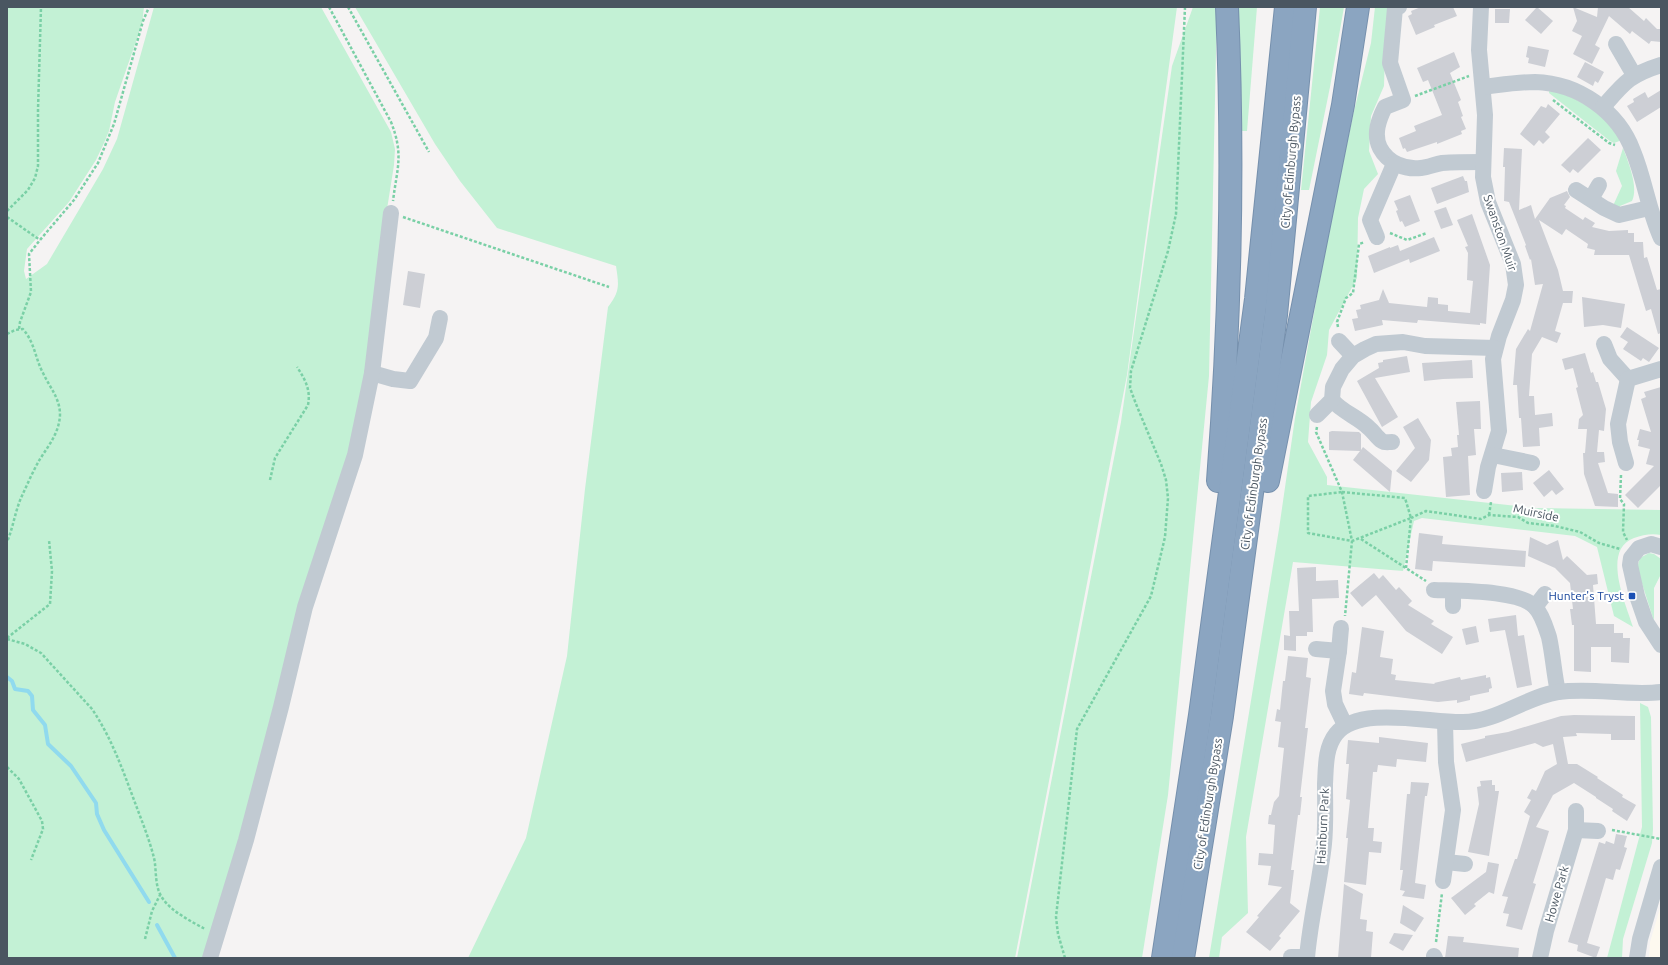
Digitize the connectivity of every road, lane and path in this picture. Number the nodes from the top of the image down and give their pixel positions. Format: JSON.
{"nodes":[{"id":1,"x":41,"y":7,"type":"edge"},
{"id":2,"x":149,"y":7,"type":"edge"},
{"id":3,"x":329,"y":7,"type":"edge"},
{"id":4,"x":348,"y":7,"type":"edge"},
{"id":5,"x":1185,"y":7,"type":"edge"},
{"id":6,"x":1227,"y":7,"type":"edge"},
{"id":7,"x":1286,"y":7,"type":"edge"},
{"id":8,"x":1305,"y":7,"type":"edge"},
{"id":9,"x":1358,"y":7,"type":"edge"},
{"id":10,"x":1398,"y":7,"type":"edge"},
{"id":11,"x":1481,"y":7,"type":"edge"},
{"id":12,"x":1616,"y":44,"type":"dead end"},
{"id":13,"x":1661,"y":65,"type":"edge"},
{"id":14,"x":1634,"y":75,"type":"junction"},
{"id":15,"x":1482,"y":79,"type":"junction"},
{"id":16,"x":1545,"y":83,"type":"junction"},
{"id":17,"x":1404,"y":100,"type":"junction"},
{"id":18,"x":1603,"y":107,"type":"junction"},
{"id":19,"x":1629,"y":141,"type":"junction"},
{"id":20,"x":430,"y":152,"type":"dead end"},
{"id":21,"x":1482,"y":162,"type":"junction"},
{"id":22,"x":1394,"y":164,"type":"junction"},
{"id":23,"x":1576,"y":190,"type":"dead end"},
{"id":24,"x":1649,"y":208,"type":"junction"},
{"id":25,"x":7,"y":211,"type":"edge"},
{"id":26,"x":391,"y":213,"type":"junction"},
{"id":27,"x":7,"y":217,"type":"edge"},
{"id":28,"x":1427,"y":233,"type":"dead end"},
{"id":29,"x":1377,"y":237,"type":"junction"},
{"id":30,"x":1661,"y":238,"type":"edge"},
{"id":31,"x":40,"y":240,"type":"junction"},
{"id":32,"x":609,"y":287,"type":"dead end"},
{"id":33,"x":440,"y":318,"type":"dead end"},
{"id":34,"x":19,"y":329,"type":"junction"},
{"id":35,"x":7,"y":334,"type":"edge"},
{"id":36,"x":1340,"y":341,"type":"joint"},
{"id":37,"x":1604,"y":344,"type":"dead end"},
{"id":38,"x":1495,"y":348,"type":"junction"},
{"id":39,"x":1353,"y":356,"type":"junction"},
{"id":40,"x":296,"y":367,"type":"dead end"},
{"id":41,"x":1661,"y":369,"type":"edge"},
{"id":42,"x":372,"y":373,"type":"junction"},
{"id":43,"x":1628,"y":379,"type":"junction"},
{"id":44,"x":1332,"y":400,"type":"junction"},
{"id":45,"x":1317,"y":415,"type":"joint"},
{"id":46,"x":1392,"y":442,"type":"dead end"},
{"id":47,"x":1492,"y":455,"type":"junction"},
{"id":48,"x":1532,"y":463,"type":"dead end"},
{"id":49,"x":1626,"y":463,"type":"joint"},
{"id":50,"x":270,"y":480,"type":"dead end"},
{"id":51,"x":1484,"y":491,"type":"dead end"},
{"id":52,"x":1342,"y":492,"type":"junction"},
{"id":53,"x":1411,"y":518,"type":"junction"},
{"id":54,"x":1361,"y":538,"type":"junction"},
{"id":55,"x":49,"y":540,"type":"dead end"},
{"id":56,"x":1352,"y":541,"type":"junction"},
{"id":57,"x":7,"y":542,"type":"edge"},
{"id":58,"x":1661,"y":547,"type":"edge"},
{"id":59,"x":1634,"y":552,"type":"junction"},
{"id":60,"x":1406,"y":568,"type":"junction"},
{"id":61,"x":1434,"y":590,"type":"joint"},
{"id":62,"x":1341,"y":628,"type":"joint"},
{"id":63,"x":7,"y":638,"type":"edge"},
{"id":64,"x":1661,"y":645,"type":"edge"},
{"id":65,"x":1316,"y":649,"type":"dead end"},
{"id":66,"x":1339,"y":651,"type":"junction"},
{"id":67,"x":1558,"y":692,"type":"junction"},
{"id":68,"x":1661,"y":692,"type":"edge"},
{"id":69,"x":1200,"y":715,"type":"junction"},
{"id":70,"x":1222,"y":716,"type":"junction"},
{"id":71,"x":1445,"y":722,"type":"junction"},
{"id":72,"x":1346,"y":725,"type":"junction"},
{"id":73,"x":7,"y":767,"type":"edge"},
{"id":74,"x":1576,"y":811,"type":"dead end"},
{"id":75,"x":1576,"y":830,"type":"junction"},
{"id":76,"x":1598,"y":831,"type":"joint"},
{"id":77,"x":1661,"y":839,"type":"edge"},
{"id":78,"x":31,"y":860,"type":"dead end"},
{"id":79,"x":1446,"y":862,"type":"junction"},
{"id":80,"x":1465,"y":864,"type":"dead end"},
{"id":81,"x":1661,"y":867,"type":"edge"},
{"id":82,"x":1444,"y":881,"type":"joint"},
{"id":83,"x":160,"y":895,"type":"junction"},
{"id":84,"x":218,"y":935,"type":"junction"},
{"id":85,"x":145,"y":939,"type":"dead end"},
{"id":86,"x":1302,"y":957,"type":"edge"},
{"id":87,"x":1434,"y":957,"type":"edge"},
{"id":88,"x":210,"y":958,"type":"edge"},
{"id":89,"x":1065,"y":958,"type":"edge"},
{"id":90,"x":1163,"y":958,"type":"edge"},
{"id":91,"x":1183,"y":958,"type":"edge"},
{"id":92,"x":1540,"y":958,"type":"edge"},
{"id":93,"x":1637,"y":958,"type":"edge"}],
"edges":[{"from":1,"to":25,"type":"path"},
{"from":2,"to":31,"type":"path"},
{"from":3,"to":26,"type":"path"},
{"from":4,"to":20,"type":"path"},
{"from":5,"to":89,"type":"path"},
{"from":6,"to":69,"type":"highway"},
{"from":7,"to":69,"type":"highway","name":"City of Edinburgh Bypass"},
{"from":8,"to":70,"type":"highway","name":"City of Edinburgh Bypass"},
{"from":9,"to":70,"type":"highway"},
{"from":10,"to":17,"type":"street"},
{"from":11,"to":15,"type":"street","name":"Swanston Muir"},
{"from":12,"to":14,"type":"street"},
{"from":13,"to":14,"type":"street"},
{"from":14,"to":18,"type":"street"},
{"from":15,"to":16,"type":"street"},
{"from":15,"to":17,"type":"path"},
{"from":15,"to":21,"type":"street","name":"Swanston Muir"},
{"from":16,"to":18,"type":"street"},
{"from":16,"to":19,"type":"path"},
{"from":17,"to":22,"type":"street"},
{"from":18,"to":19,"type":"street"},
{"from":19,"to":24,"type":"street"},
{"from":21,"to":22,"type":"street"},
{"from":21,"to":38,"type":"street","name":"Swanston Muir"},
{"from":22,"to":29,"type":"street"},
{"from":23,"to":24,"type":"street"},
{"from":24,"to":30,"type":"street"},
{"from":26,"to":32,"type":"path"},
{"from":26,"to":42,"type":"street"},
{"from":27,"to":31,"type":"path"},
{"from":28,"to":29,"type":"path"},
{"from":29,"to":36,"type":"path"},
{"from":31,"to":34,"type":"path"},
{"from":33,"to":42,"type":"street"},
{"from":34,"to":35,"type":"path"},
{"from":34,"to":57,"type":"path"},
{"from":36,"to":39,"type":"street"},
{"from":37,"to":43,"type":"street"},
{"from":38,"to":39,"type":"street"},
{"from":38,"to":47,"type":"street","name":"Swanston Muir"},
{"from":39,"to":44,"type":"street"},
{"from":40,"to":50,"type":"path"},
{"from":41,"to":43,"type":"street"},
{"from":42,"to":84,"type":"street"},
{"from":43,"to":49,"type":"street"},
{"from":44,"to":45,"type":"street"},
{"from":44,"to":46,"type":"street"},
{"from":45,"to":52,"type":"path"},
{"from":47,"to":48,"type":"street"},
{"from":47,"to":51,"type":"street","name":"Swanston Muir"},
{"from":49,"to":59,"type":"path"},
{"from":52,"to":53,"type":"path"},
{"from":52,"to":56,"type":"path"},
{"from":52,"to":56,"type":"path"},
{"from":53,"to":54,"type":"path","name":"Muirside"},
{"from":53,"to":59,"type":"path","name":"Muirside"},
{"from":53,"to":60,"type":"path"},
{"from":54,"to":56,"type":"path","name":"Muirside"},
{"from":54,"to":60,"type":"path"},
{"from":55,"to":63,"type":"path"},
{"from":56,"to":62,"type":"path"},
{"from":58,"to":59,"type":"street"},
{"from":59,"to":64,"type":"street"},
{"from":60,"to":61,"type":"path"},
{"from":61,"to":67,"type":"street"},
{"from":62,"to":66,"type":"street"},
{"from":63,"to":83,"type":"path"},
{"from":65,"to":66,"type":"street"},
{"from":66,"to":72,"type":"street"},
{"from":67,"to":68,"type":"street"},
{"from":67,"to":71,"type":"street"},
{"from":69,"to":90,"type":"highway","name":"City of Edinburgh Bypass"},
{"from":70,"to":91,"type":"highway","name":"City of Edinburgh Bypass"},
{"from":71,"to":72,"type":"street"},
{"from":71,"to":79,"type":"street"},
{"from":72,"to":86,"type":"street","name":"Hainburn Park"},
{"from":73,"to":78,"type":"path"},
{"from":74,"to":75,"type":"street","name":"Howe Park"},
{"from":75,"to":76,"type":"street"},
{"from":75,"to":92,"type":"street","name":"Howe Park"},
{"from":76,"to":77,"type":"path"},
{"from":79,"to":80,"type":"street"},
{"from":79,"to":82,"type":"street"},
{"from":81,"to":93,"type":"street"},
{"from":82,"to":87,"type":"path"},
{"from":83,"to":84,"type":"path"},
{"from":83,"to":85,"type":"path"},
{"from":84,"to":88,"type":"street"}]}
